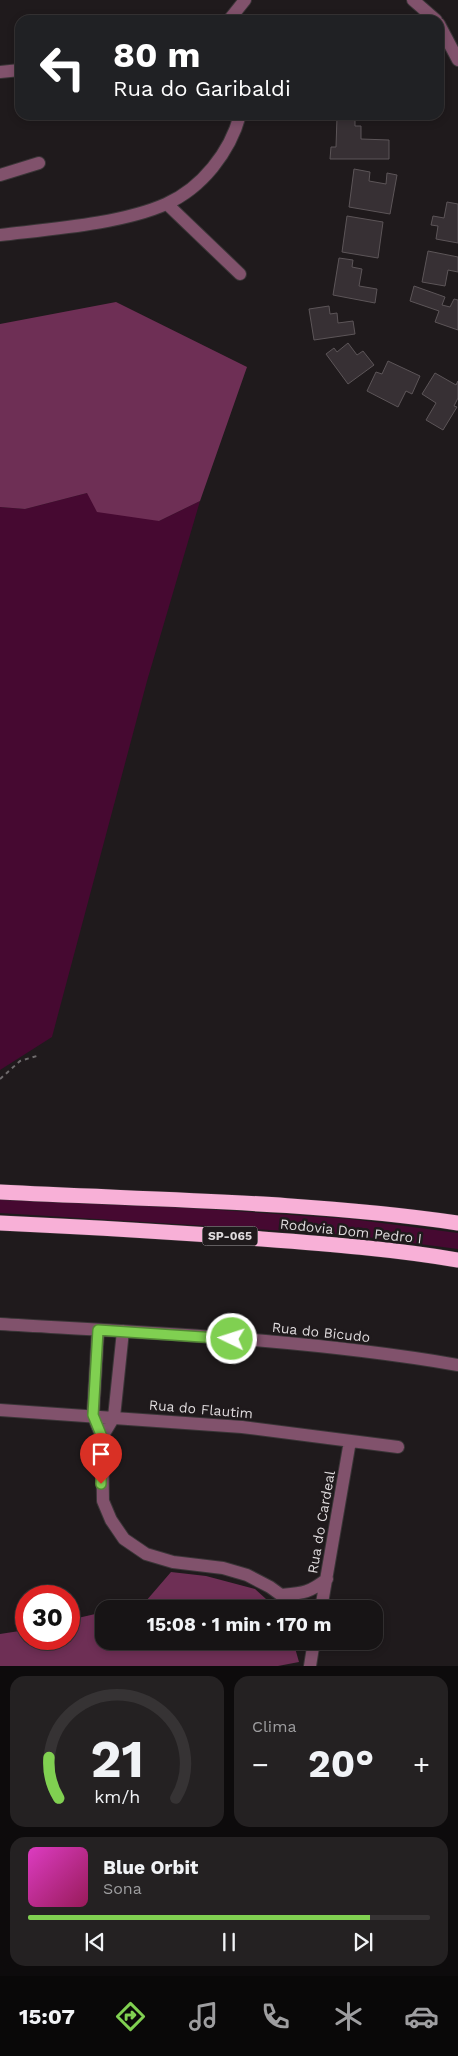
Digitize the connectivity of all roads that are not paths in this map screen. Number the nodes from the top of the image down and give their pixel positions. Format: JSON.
{"nodes":[{"id":1,"x":245,"y":0,"type":"edge"},
{"id":2,"x":413,"y":0,"type":"edge"},
{"id":3,"x":233,"y":15,"type":"edge"},
{"id":4,"x":430,"y":15,"type":"edge"},
{"id":5,"x":444,"y":33,"type":"edge"},
{"id":6,"x":458,"y":60,"type":"edge"},
{"id":7,"x":15,"y":70,"type":"edge"},
{"id":8,"x":0,"y":72,"type":"edge"},
{"id":9,"x":239,"y":120,"type":"edge"},
{"id":10,"x":39,"y":163,"type":"dead end"},
{"id":11,"x":0,"y":175,"type":"edge"},
{"id":12,"x":167,"y":204,"type":"junction"},
{"id":13,"x":0,"y":235,"type":"edge"},
{"id":14,"x":240,"y":274,"type":"dead end"},
{"id":15,"x":0,"y":1192,"type":"edge"},
{"id":16,"x":458,"y":1223,"type":"edge"},
{"id":17,"x":0,"y":1224,"type":"edge"},
{"id":18,"x":458,"y":1260,"type":"edge"},
{"id":19,"x":0,"y":1324,"type":"edge"},
{"id":20,"x":98,"y":1330,"type":"junction"},
{"id":21,"x":123,"y":1331,"type":"junction"},
{"id":22,"x":458,"y":1365,"type":"edge"},
{"id":23,"x":0,"y":1410,"type":"edge"},
{"id":24,"x":93,"y":1415,"type":"junction"},
{"id":25,"x":114,"y":1417,"type":"junction"},
{"id":26,"x":102,"y":1437,"type":"junction"},
{"id":27,"x":350,"y":1441,"type":"junction"},
{"id":28,"x":398,"y":1447,"type":"dead end"},
{"id":29,"x":327,"y":1578,"type":"junction"},
{"id":30,"x":281,"y":1594,"type":"junction"},
{"id":31,"x":284,"y":1600,"type":"edge"},
{"id":32,"x":323,"y":1600,"type":"edge"},
{"id":33,"x":307,"y":1650,"type":"edge"},
{"id":34,"x":312,"y":1650,"type":"edge"},
{"id":35,"x":310,"y":1664,"type":"edge"}],
"edges":[{"from":1,"to":3,"type":"street"},
{"from":2,"to":4,"type":"street"},
{"from":5,"to":6,"type":"street"},
{"from":7,"to":8,"type":"street"},
{"from":9,"to":12,"type":"street"},
{"from":10,"to":11,"type":"street"},
{"from":12,"to":13,"type":"street"},
{"from":12,"to":14,"type":"street"},
{"from":15,"to":16,"type":"highway","name":"Rodovia Dom Pedro I"},
{"from":17,"to":18,"type":"highway","name":"Rodovia Dom Pedro I","number":"SP-065"},
{"from":19,"to":20,"type":"street","name":"Rua do Bicudo"},
{"from":20,"to":21,"type":"street","name":"Rua do Bicudo"},
{"from":20,"to":24,"type":"street"},
{"from":21,"to":22,"type":"street","name":"Rua do Bicudo"},
{"from":21,"to":25,"type":"street"},
{"from":23,"to":24,"type":"street","name":"Rua do Flautim"},
{"from":24,"to":25,"type":"street","name":"Rua do Flautim"},
{"from":24,"to":26,"type":"street"},
{"from":25,"to":26,"type":"street"},
{"from":25,"to":27,"type":"street","name":"Rua do Flautim"},
{"from":26,"to":30,"type":"street"},
{"from":27,"to":28,"type":"street","name":"Rua do Flautim"},
{"from":27,"to":29,"type":"street","name":"Rua do Cardeal"},
{"from":29,"to":30,"type":"street"},
{"from":29,"to":32,"type":"street","name":"Rua do Cardeal"},
{"from":30,"to":31,"type":"street"},
{"from":33,"to":35,"type":"street"},
{"from":34,"to":35,"type":"street"}]}
